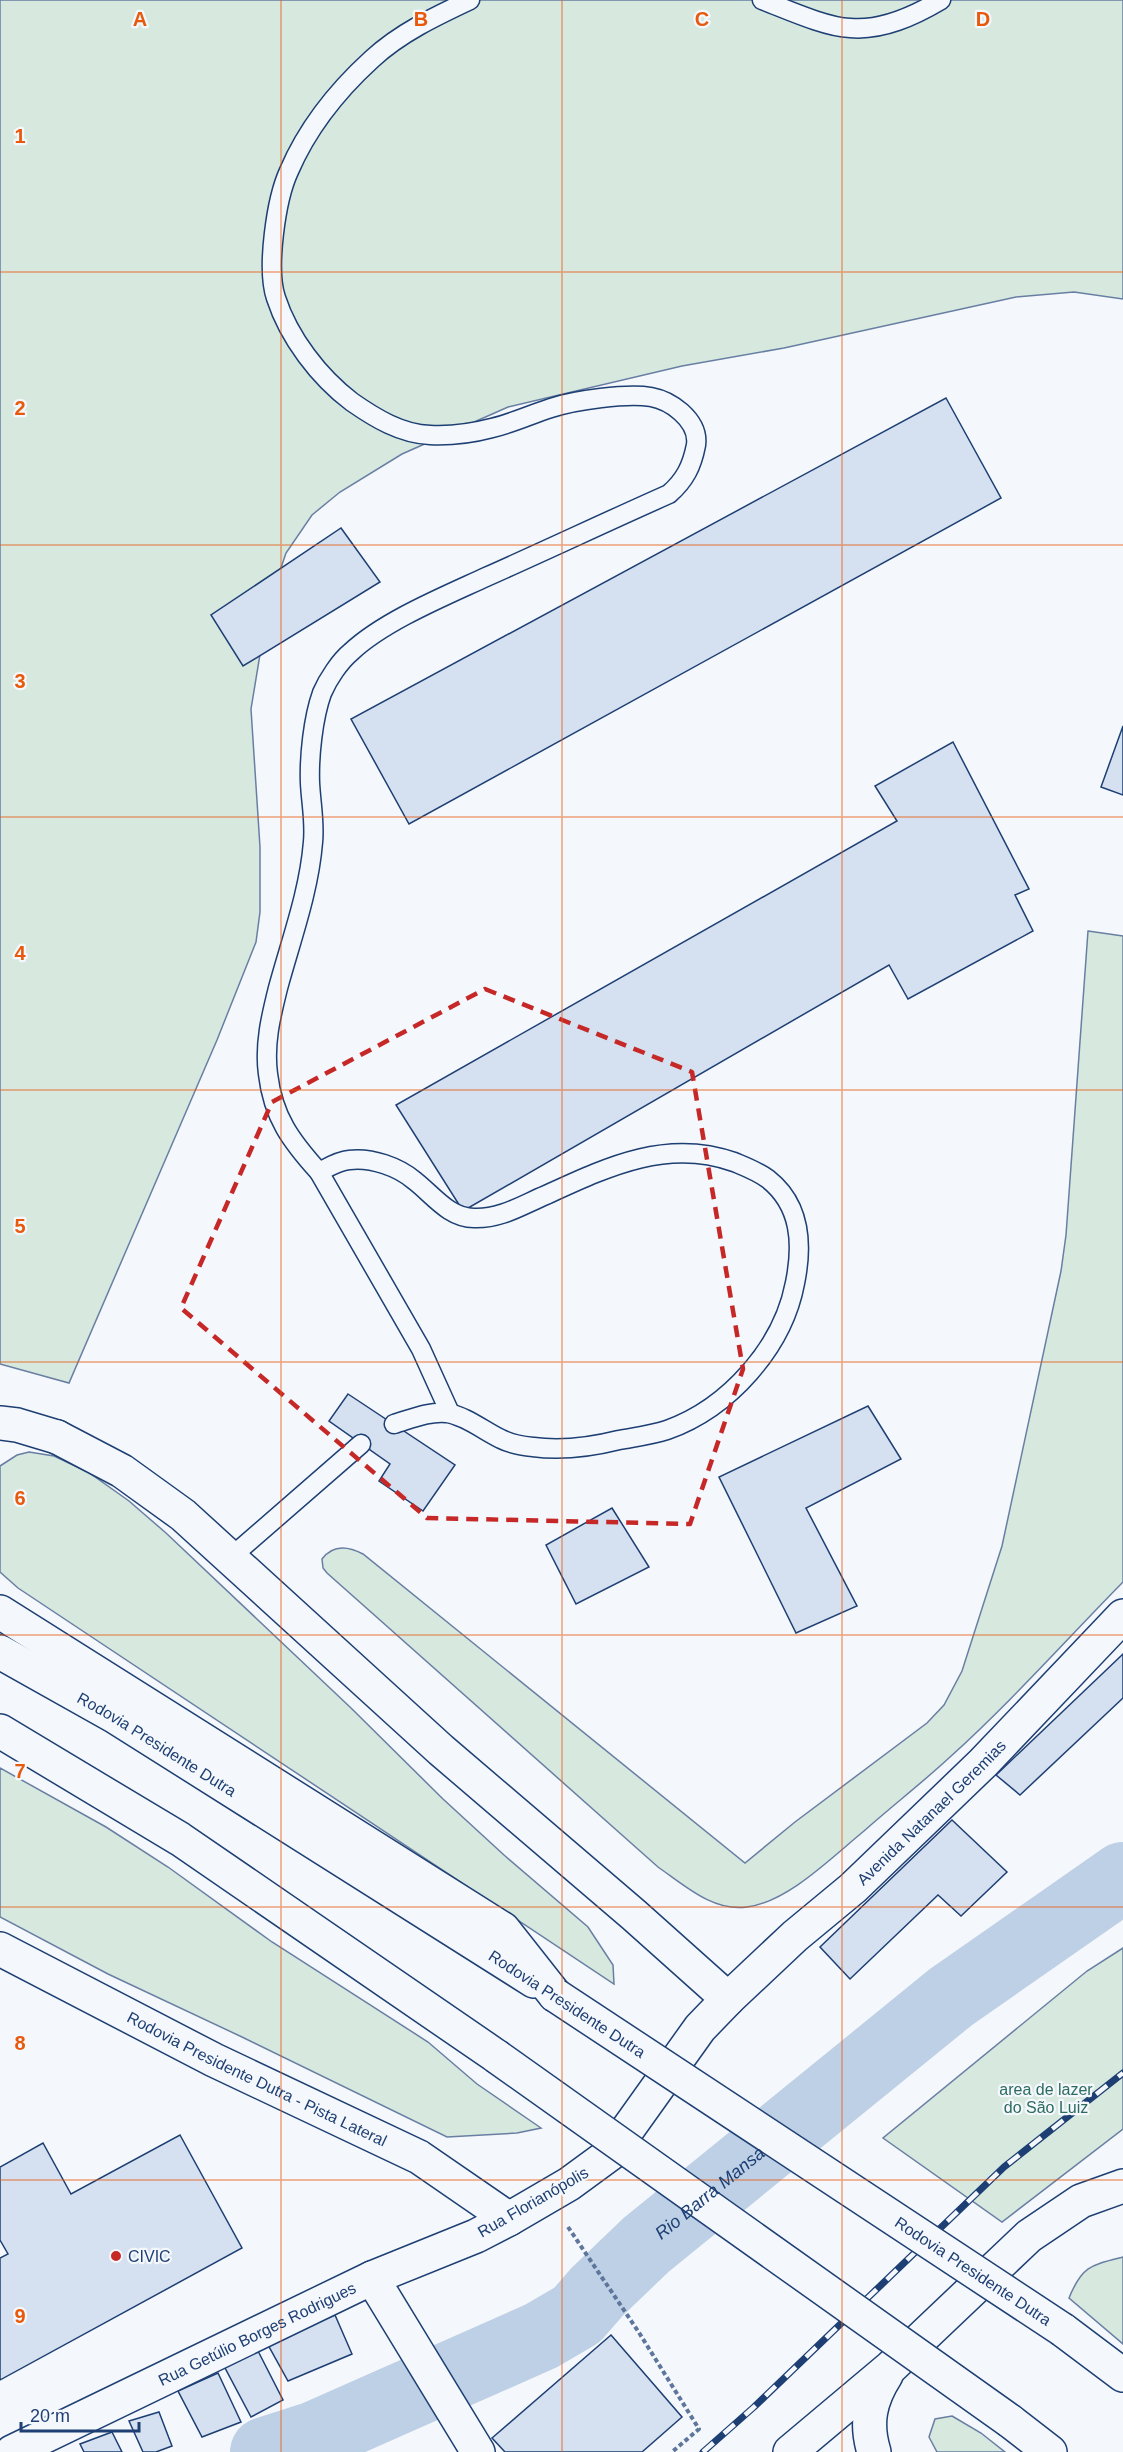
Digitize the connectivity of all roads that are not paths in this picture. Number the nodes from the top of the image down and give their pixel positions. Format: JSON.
{"nodes":[{"id":1,"x":470,"y":0,"type":"edge"},
{"id":2,"x":762,"y":0,"type":"edge"},
{"id":3,"x":941,"y":0,"type":"edge"},
{"id":4,"x":319,"y":1173,"type":"junction"},
{"id":5,"x":450,"y":1413,"type":"junction"},
{"id":6,"x":0,"y":1423,"type":"edge"},
{"id":7,"x":394,"y":1424,"type":"dead end"},
{"id":8,"x":57,"y":1437,"type":"junction"},
{"id":9,"x":0,"y":1443,"type":"edge"},
{"id":10,"x":361,"y":1444,"type":"dead end"},
{"id":11,"x":230,"y":1558,"type":"junction"},
{"id":12,"x":0,"y":1612,"type":"edge"},
{"id":13,"x":1123,"y":1616,"type":"edge"},
{"id":14,"x":0,"y":1652,"type":"edge"},
{"id":15,"x":0,"y":1731,"type":"edge"},
{"id":16,"x":2,"y":1958,"type":"edge"},
{"id":17,"x":555,"y":1995,"type":"junction"},
{"id":18,"x":728,"y":1999,"type":"junction"},
{"id":19,"x":1123,"y":2168,"type":"edge"},
{"id":20,"x":1123,"y":2186,"type":"edge"},
{"id":21,"x":1081,"y":2201,"type":"junction"},
{"id":22,"x":509,"y":2219,"type":"junction"},
{"id":23,"x":372,"y":2278,"type":"junction"},
{"id":24,"x":890,"y":2368,"type":"junction"},
{"id":25,"x":1123,"y":2374,"type":"edge"},
{"id":26,"x":475,"y":2447,"type":"edge"},
{"id":27,"x":12,"y":2452,"type":"edge"},
{"id":28,"x":790,"y":2452,"type":"edge"},
{"id":29,"x":874,"y":2452,"type":"edge"},
{"id":30,"x":1050,"y":2452,"type":"edge"}],
"edges":[{"from":1,"to":4,"type":"lane"},
{"from":2,"to":3,"type":"lane"},
{"from":4,"to":5,"type":"lane"},
{"from":4,"to":5,"type":"lane"},
{"from":5,"to":7,"type":"lane"},
{"from":6,"to":8,"type":"main road"},
{"from":8,"to":9,"type":"main road"},
{"from":8,"to":11,"type":"main road"},
{"from":10,"to":11,"type":"lane"},
{"from":11,"to":18,"type":"main road"},
{"from":12,"to":17,"type":"main road"},
{"from":13,"to":18,"type":"main road","name":"Avenida Natanael Geremias"},
{"from":14,"to":17,"type":"main road","name":"Rodovia Presidente Dutra"},
{"from":15,"to":30,"type":"main road","bridge":true},
{"from":16,"to":22,"type":"main road","name":"Rodovia Presidente Dutra - Pista Lateral"},
{"from":17,"to":25,"type":"main road","name":"Rodovia Presidente Dutra","bridge":true},
{"from":18,"to":22,"type":"main road","name":"Rua Florianópolis"},
{"from":19,"to":21,"type":"main road"},
{"from":20,"to":21,"type":"main road"},
{"from":21,"to":24,"type":"main road"},
{"from":22,"to":23,"type":"main road","name":"Rua Florianópolis"},
{"from":23,"to":26,"type":"main road"},
{"from":23,"to":27,"type":"main road","name":"Rua Getúlio Borges Rodrigues"},
{"from":24,"to":28,"type":"main road"},
{"from":24,"to":29,"type":"main road"}]}
